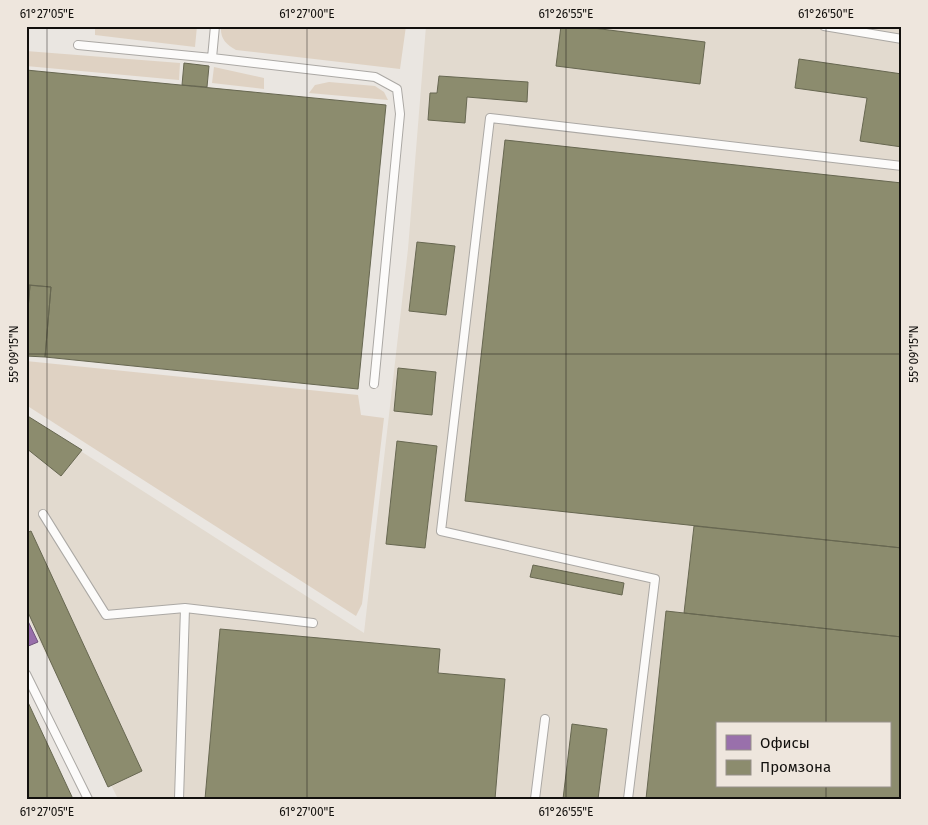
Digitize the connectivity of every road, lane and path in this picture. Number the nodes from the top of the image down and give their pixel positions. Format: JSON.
{"nodes":[{"id":1,"x":215,"y":26,"type":"edge"},
{"id":2,"x":824,"y":26,"type":"edge"},
{"id":3,"x":902,"y":40,"type":"edge"},
{"id":4,"x":78,"y":44,"type":"dead end"},
{"id":5,"x":212,"y":58,"type":"junction"},
{"id":6,"x":902,"y":166,"type":"edge"},
{"id":7,"x":374,"y":384,"type":"dead end"},
{"id":8,"x":44,"y":514,"type":"dead end"},
{"id":9,"x":185,"y":608,"type":"junction"},
{"id":10,"x":313,"y":623,"type":"dead end"},
{"id":11,"x":26,"y":674,"type":"edge"},
{"id":12,"x":545,"y":719,"type":"dead end"},
{"id":13,"x":88,"y":799,"type":"edge"},
{"id":14,"x":179,"y":799,"type":"edge"},
{"id":15,"x":535,"y":799,"type":"edge"},
{"id":16,"x":628,"y":799,"type":"edge"}],
"edges":[{"from":1,"to":5,"type":"lane"},
{"from":2,"to":3,"type":"lane"},
{"from":4,"to":5,"type":"lane"},
{"from":5,"to":7,"type":"lane"},
{"from":6,"to":16,"type":"lane"},
{"from":8,"to":9,"type":"lane"},
{"from":9,"to":10,"type":"lane"},
{"from":9,"to":14,"type":"lane"},
{"from":11,"to":13,"type":"lane"},
{"from":12,"to":15,"type":"lane"}]}
